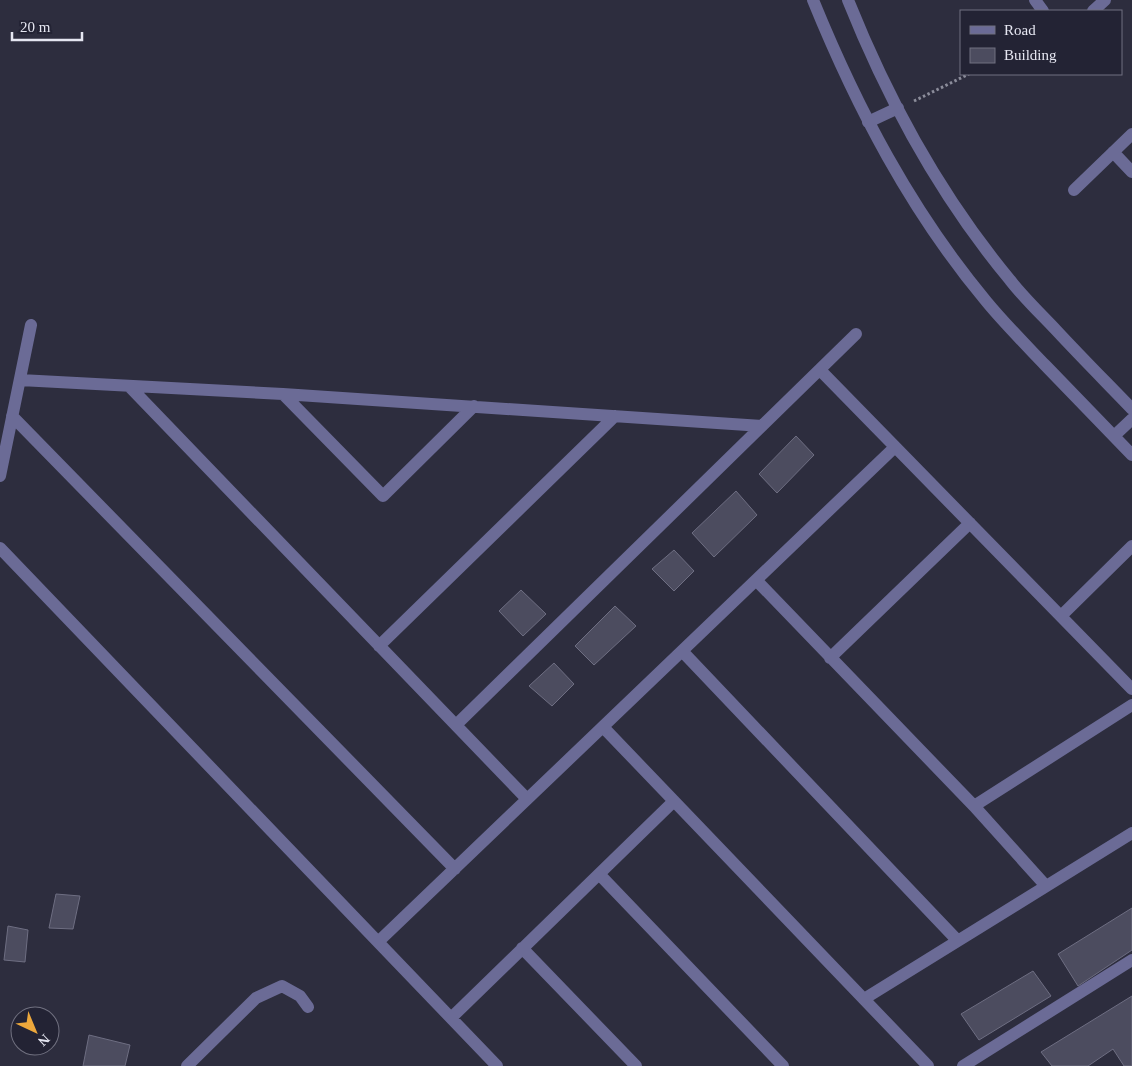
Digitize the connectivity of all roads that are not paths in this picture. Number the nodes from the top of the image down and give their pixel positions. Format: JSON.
{"nodes":[{"id":1,"x":814,"y":0,"type":"edge"},
{"id":2,"x":848,"y":0,"type":"edge"},
{"id":3,"x":1105,"y":0,"type":"edge"},
{"id":4,"x":1094,"y":10,"type":"edge"},
{"id":5,"x":898,"y":108,"type":"junction"},
{"id":6,"x":868,"y":122,"type":"junction"},
{"id":7,"x":1132,"y":134,"type":"edge"},
{"id":8,"x":1113,"y":152,"type":"junction"},
{"id":9,"x":1132,"y":172,"type":"edge"},
{"id":10,"x":1074,"y":190,"type":"dead end"},
{"id":11,"x":31,"y":325,"type":"dead end"},
{"id":12,"x":856,"y":334,"type":"dead end"},
{"id":13,"x":820,"y":370,"type":"junction"},
{"id":14,"x":20,"y":380,"type":"junction"},
{"id":15,"x":129,"y":386,"type":"junction"},
{"id":16,"x":283,"y":394,"type":"junction"},
{"id":17,"x":474,"y":406,"type":"junction"},
{"id":18,"x":1132,"y":409,"type":"edge"},
{"id":19,"x":12,"y":416,"type":"junction"},
{"id":20,"x":615,"y":416,"type":"junction"},
{"id":21,"x":1132,"y":419,"type":"edge"},
{"id":22,"x":762,"y":426,"type":"junction"},
{"id":23,"x":1114,"y":436,"type":"junction"},
{"id":24,"x":895,"y":447,"type":"junction"},
{"id":25,"x":1132,"y":455,"type":"edge"},
{"id":26,"x":0,"y":476,"type":"edge"},
{"id":27,"x":970,"y":523,"type":"junction"},
{"id":28,"x":1132,"y":546,"type":"edge"},
{"id":29,"x":0,"y":548,"type":"edge"},
{"id":30,"x":756,"y":580,"type":"junction"},
{"id":31,"x":1061,"y":616,"type":"junction"},
{"id":32,"x":379,"y":646,"type":"junction"},
{"id":33,"x":682,"y":651,"type":"junction"},
{"id":34,"x":830,"y":658,"type":"junction"},
{"id":35,"x":1132,"y":688,"type":"edge"},
{"id":36,"x":1132,"y":705,"type":"edge"},
{"id":37,"x":456,"y":725,"type":"junction"},
{"id":38,"x":603,"y":727,"type":"junction"},
{"id":39,"x":527,"y":799,"type":"junction"},
{"id":40,"x":674,"y":801,"type":"junction"},
{"id":41,"x":974,"y":806,"type":"junction"},
{"id":42,"x":1132,"y":833,"type":"edge"},
{"id":43,"x":454,"y":869,"type":"junction"},
{"id":44,"x":599,"y":874,"type":"junction"},
{"id":45,"x":1046,"y":886,"type":"junction"},
{"id":46,"x":957,"y":940,"type":"junction"},
{"id":47,"x":378,"y":942,"type":"junction"},
{"id":48,"x":522,"y":948,"type":"junction"},
{"id":49,"x":1132,"y":960,"type":"edge"},
{"id":50,"x":864,"y":999,"type":"junction"},
{"id":51,"x":308,"y":1007,"type":"dead end"},
{"id":52,"x":451,"y":1018,"type":"junction"},
{"id":53,"x":187,"y":1066,"type":"edge"},
{"id":54,"x":497,"y":1066,"type":"edge"},
{"id":55,"x":636,"y":1066,"type":"edge"},
{"id":56,"x":783,"y":1066,"type":"edge"},
{"id":57,"x":928,"y":1066,"type":"edge"},
{"id":58,"x":963,"y":1066,"type":"edge"}],
"edges":[{"from":1,"to":6,"type":"street"},
{"from":2,"to":5,"type":"street"},
{"from":3,"to":4,"type":"street"},
{"from":5,"to":6,"type":"street"},
{"from":5,"to":18,"type":"street"},
{"from":6,"to":23,"type":"street"},
{"from":7,"to":8,"type":"street"},
{"from":8,"to":9,"type":"street"},
{"from":8,"to":10,"type":"street"},
{"from":11,"to":14,"type":"street"},
{"from":12,"to":13,"type":"street"},
{"from":13,"to":22,"type":"street"},
{"from":13,"to":24,"type":"street"},
{"from":14,"to":15,"type":"street"},
{"from":14,"to":19,"type":"street"},
{"from":15,"to":16,"type":"street"},
{"from":15,"to":32,"type":"street"},
{"from":16,"to":17,"type":"street"},
{"from":16,"to":17,"type":"street"},
{"from":17,"to":20,"type":"street"},
{"from":19,"to":26,"type":"street"},
{"from":19,"to":43,"type":"street"},
{"from":20,"to":22,"type":"street"},
{"from":20,"to":32,"type":"street"},
{"from":21,"to":23,"type":"street"},
{"from":22,"to":37,"type":"street"},
{"from":23,"to":25,"type":"street"},
{"from":24,"to":27,"type":"street"},
{"from":24,"to":30,"type":"street"},
{"from":27,"to":31,"type":"street"},
{"from":27,"to":34,"type":"street"},
{"from":28,"to":31,"type":"street"},
{"from":29,"to":47,"type":"street"},
{"from":30,"to":33,"type":"street"},
{"from":30,"to":34,"type":"street"},
{"from":31,"to":35,"type":"street"},
{"from":32,"to":37,"type":"street"},
{"from":33,"to":38,"type":"street"},
{"from":33,"to":46,"type":"street"},
{"from":34,"to":41,"type":"street"},
{"from":36,"to":41,"type":"street"},
{"from":37,"to":39,"type":"street"},
{"from":38,"to":39,"type":"street"},
{"from":38,"to":40,"type":"street"},
{"from":39,"to":43,"type":"street"},
{"from":40,"to":44,"type":"street"},
{"from":40,"to":50,"type":"street"},
{"from":41,"to":45,"type":"street"},
{"from":42,"to":45,"type":"street"},
{"from":43,"to":47,"type":"street"},
{"from":44,"to":48,"type":"street"},
{"from":44,"to":56,"type":"street"},
{"from":45,"to":46,"type":"street"},
{"from":46,"to":50,"type":"street"},
{"from":47,"to":52,"type":"street"},
{"from":48,"to":52,"type":"street"},
{"from":48,"to":55,"type":"street"},
{"from":49,"to":58,"type":"street"},
{"from":50,"to":57,"type":"street"},
{"from":51,"to":53,"type":"street"},
{"from":52,"to":54,"type":"street"}]}
